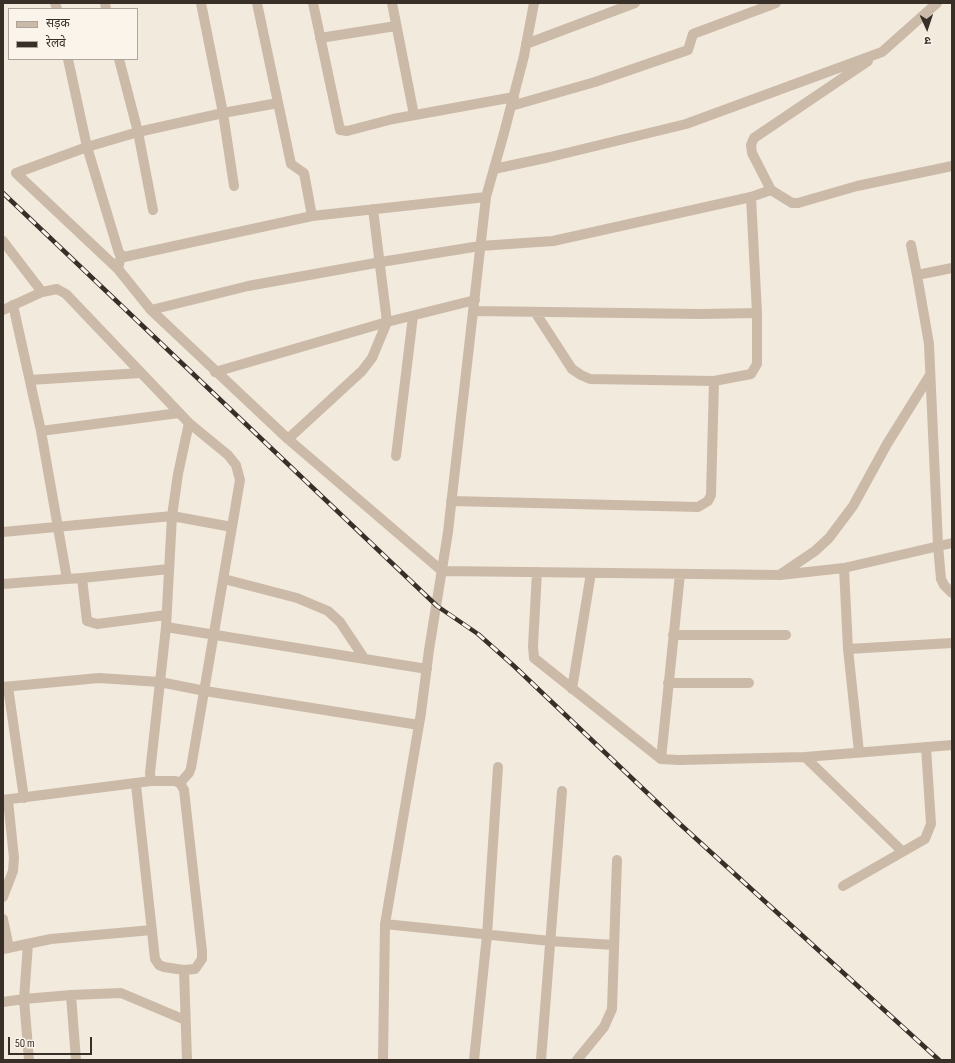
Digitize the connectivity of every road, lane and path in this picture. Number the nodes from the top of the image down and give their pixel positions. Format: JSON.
{"nodes":[{"id":1,"x":201,"y":3,"type":"edge"},
{"id":2,"x":257,"y":3,"type":"edge"},
{"id":3,"x":313,"y":3,"type":"edge"},
{"id":4,"x":392,"y":3,"type":"edge"},
{"id":5,"x":534,"y":3,"type":"edge"},
{"id":6,"x":635,"y":3,"type":"edge"},
{"id":7,"x":775,"y":3,"type":"edge"},
{"id":8,"x":937,"y":3,"type":"edge"},
{"id":9,"x":396,"y":26,"type":"junction"},
{"id":10,"x":320,"y":38,"type":"junction"},
{"id":11,"x":526,"y":44,"type":"junction"},
{"id":12,"x":882,"y":52,"type":"junction"},
{"id":13,"x":68,"y":60,"type":"edge"},
{"id":14,"x":119,"y":60,"type":"edge"},
{"id":15,"x":512,"y":101,"type":"junction"},
{"id":16,"x":278,"y":103,"type":"junction"},
{"id":17,"x":222,"y":113,"type":"junction"},
{"id":18,"x":414,"y":115,"type":"junction"},
{"id":19,"x":138,"y":132,"type":"junction"},
{"id":20,"x":87,"y":147,"type":"junction"},
{"id":21,"x":952,"y":166,"type":"edge"},
{"id":22,"x":494,"y":169,"type":"junction"},
{"id":23,"x":234,"y":186,"type":"dead end"},
{"id":24,"x":771,"y":190,"type":"junction"},
{"id":25,"x":486,"y":197,"type":"junction"},
{"id":26,"x":751,"y":197,"type":"junction"},
{"id":27,"x":373,"y":209,"type":"junction"},
{"id":28,"x":153,"y":210,"type":"dead end"},
{"id":29,"x":312,"y":216,"type":"junction"},
{"id":30,"x":3,"y":241,"type":"edge"},
{"id":31,"x":911,"y":245,"type":"dead end"},
{"id":32,"x":480,"y":246,"type":"junction"},
{"id":33,"x":121,"y":255,"type":"junction"},
{"id":34,"x":380,"y":262,"type":"junction"},
{"id":35,"x":952,"y":268,"type":"edge"},
{"id":36,"x":118,"y":269,"type":"junction"},
{"id":37,"x":917,"y":275,"type":"junction"},
{"id":38,"x":42,"y":292,"type":"junction"},
{"id":39,"x":474,"y":300,"type":"junction"},
{"id":40,"x":13,"y":305,"type":"junction"},
{"id":41,"x":3,"y":310,"type":"edge"},
{"id":42,"x":151,"y":310,"type":"junction"},
{"id":43,"x":473,"y":311,"type":"junction"},
{"id":44,"x":535,"y":312,"type":"junction"},
{"id":45,"x":757,"y":313,"type":"junction"},
{"id":46,"x":413,"y":316,"type":"junction"},
{"id":47,"x":387,"y":322,"type":"junction"},
{"id":48,"x":215,"y":372,"type":"junction"},
{"id":49,"x":141,"y":373,"type":"junction"},
{"id":50,"x":930,"y":375,"type":"junction"},
{"id":51,"x":30,"y":380,"type":"junction"},
{"id":52,"x":714,"y":382,"type":"junction"},
{"id":53,"x":179,"y":413,"type":"junction"},
{"id":54,"x":189,"y":423,"type":"junction"},
{"id":55,"x":41,"y":431,"type":"junction"},
{"id":56,"x":288,"y":439,"type":"junction"},
{"id":57,"x":396,"y":456,"type":"dead end"},
{"id":58,"x":451,"y":501,"type":"junction"},
{"id":59,"x":172,"y":516,"type":"junction"},
{"id":60,"x":58,"y":527,"type":"junction"},
{"id":61,"x":232,"y":527,"type":"junction"},
{"id":62,"x":3,"y":532,"type":"edge"},
{"id":63,"x":952,"y":543,"type":"edge"},
{"id":64,"x":938,"y":545,"type":"junction"},
{"id":65,"x":844,"y":568,"type":"junction"},
{"id":66,"x":168,"y":569,"type":"junction"},
{"id":67,"x":442,"y":571,"type":"junction"},
{"id":68,"x":537,"y":572,"type":"junction"},
{"id":69,"x":591,"y":573,"type":"junction"},
{"id":70,"x":680,"y":574,"type":"junction"},
{"id":71,"x":780,"y":575,"type":"junction"},
{"id":72,"x":82,"y":578,"type":"junction"},
{"id":73,"x":67,"y":579,"type":"junction"},
{"id":74,"x":224,"y":579,"type":"junction"},
{"id":75,"x":3,"y":584,"type":"edge"},
{"id":76,"x":952,"y":594,"type":"edge"},
{"id":77,"x":166,"y":615,"type":"junction"},
{"id":78,"x":166,"y":627,"type":"junction"},
{"id":79,"x":215,"y":633,"type":"junction"},
{"id":80,"x":673,"y":635,"type":"junction"},
{"id":81,"x":786,"y":635,"type":"dead end"},
{"id":82,"x":952,"y":643,"type":"edge"},
{"id":83,"x":848,"y":649,"type":"junction"},
{"id":84,"x":364,"y":658,"type":"junction"},
{"id":85,"x":427,"y":669,"type":"junction"},
{"id":86,"x":160,"y":682,"type":"junction"},
{"id":87,"x":668,"y":683,"type":"junction"},
{"id":88,"x":749,"y":683,"type":"dead end"},
{"id":89,"x":5,"y":687,"type":"edge"},
{"id":90,"x":572,"y":689,"type":"junction"},
{"id":91,"x":205,"y":692,"type":"junction"},
{"id":92,"x":419,"y":725,"type":"junction"},
{"id":93,"x":952,"y":745,"type":"edge"},
{"id":94,"x":926,"y":747,"type":"junction"},
{"id":95,"x":859,"y":752,"type":"junction"},
{"id":96,"x":805,"y":757,"type":"junction"},
{"id":97,"x":661,"y":759,"type":"junction"},
{"id":98,"x":498,"y":766,"type":"dead end"},
{"id":99,"x":151,"y":781,"type":"junction"},
{"id":100,"x":180,"y":783,"type":"junction"},
{"id":101,"x":136,"y":785,"type":"junction"},
{"id":102,"x":562,"y":791,"type":"dead end"},
{"id":103,"x":24,"y":798,"type":"junction"},
{"id":104,"x":6,"y":800,"type":"edge"},
{"id":105,"x":902,"y":851,"type":"junction"},
{"id":106,"x":617,"y":860,"type":"dead end"},
{"id":107,"x":843,"y":886,"type":"dead end"},
{"id":108,"x":3,"y":897,"type":"edge"},
{"id":109,"x":3,"y":918,"type":"edge"},
{"id":110,"x":384,"y":924,"type":"junction"},
{"id":111,"x":152,"y":930,"type":"junction"},
{"id":112,"x":487,"y":935,"type":"junction"},
{"id":113,"x":550,"y":941,"type":"junction"},
{"id":114,"x":28,"y":944,"type":"junction"},
{"id":115,"x":614,"y":945,"type":"junction"},
{"id":116,"x":6,"y":949,"type":"edge"},
{"id":117,"x":184,"y":970,"type":"junction"},
{"id":118,"x":71,"y":994,"type":"junction"},
{"id":119,"x":24,"y":999,"type":"junction"},
{"id":120,"x":3,"y":1002,"type":"edge"},
{"id":121,"x":185,"y":1020,"type":"junction"},
{"id":122,"x":29,"y":1060,"type":"edge"},
{"id":123,"x":76,"y":1060,"type":"edge"},
{"id":124,"x":187,"y":1060,"type":"edge"},
{"id":125,"x":383,"y":1060,"type":"edge"},
{"id":126,"x":474,"y":1060,"type":"edge"},
{"id":127,"x":541,"y":1060,"type":"edge"},
{"id":128,"x":577,"y":1060,"type":"edge"}],
"edges":[{"from":1,"to":17,"type":"street"},
{"from":2,"to":16,"type":"street"},
{"from":3,"to":10,"type":"street"},
{"from":4,"to":9,"type":"street"},
{"from":5,"to":11,"type":"street"},
{"from":6,"to":11,"type":"street"},
{"from":7,"to":15,"type":"street"},
{"from":8,"to":12,"type":"street"},
{"from":9,"to":10,"type":"street"},
{"from":9,"to":18,"type":"street"},
{"from":10,"to":18,"type":"street"},
{"from":11,"to":15,"type":"street"},
{"from":12,"to":22,"type":"street"},
{"from":12,"to":24,"type":"street"},
{"from":13,"to":20,"type":"street"},
{"from":14,"to":19,"type":"street"},
{"from":15,"to":18,"type":"street"},
{"from":15,"to":22,"type":"street"},
{"from":16,"to":17,"type":"street"},
{"from":16,"to":29,"type":"street"},
{"from":17,"to":19,"type":"street"},
{"from":17,"to":23,"type":"street"},
{"from":19,"to":20,"type":"street"},
{"from":19,"to":28,"type":"street"},
{"from":20,"to":33,"type":"street"},
{"from":20,"to":36,"type":"street"},
{"from":21,"to":24,"type":"street"},
{"from":22,"to":25,"type":"street"},
{"from":24,"to":26,"type":"street"},
{"from":25,"to":27,"type":"street"},
{"from":25,"to":32,"type":"street"},
{"from":26,"to":32,"type":"street"},
{"from":26,"to":45,"type":"street"},
{"from":27,"to":29,"type":"street"},
{"from":27,"to":34,"type":"street"},
{"from":29,"to":33,"type":"street"},
{"from":30,"to":38,"type":"street"},
{"from":31,"to":37,"type":"street"},
{"from":32,"to":34,"type":"street"},
{"from":32,"to":39,"type":"street"},
{"from":33,"to":36,"type":"street"},
{"from":34,"to":42,"type":"street"},
{"from":34,"to":47,"type":"street"},
{"from":35,"to":37,"type":"street"},
{"from":36,"to":42,"type":"street"},
{"from":37,"to":50,"type":"street"},
{"from":38,"to":40,"type":"street"},
{"from":38,"to":49,"type":"street"},
{"from":39,"to":43,"type":"street"},
{"from":39,"to":46,"type":"street"},
{"from":40,"to":41,"type":"street"},
{"from":40,"to":51,"type":"street"},
{"from":42,"to":48,"type":"street"},
{"from":43,"to":44,"type":"street"},
{"from":43,"to":58,"type":"street"},
{"from":44,"to":45,"type":"street"},
{"from":44,"to":52,"type":"street"},
{"from":45,"to":52,"type":"street"},
{"from":46,"to":47,"type":"street"},
{"from":46,"to":57,"type":"street"},
{"from":47,"to":48,"type":"street"},
{"from":47,"to":56,"type":"street"},
{"from":48,"to":56,"type":"street"},
{"from":49,"to":51,"type":"street"},
{"from":49,"to":53,"type":"street"},
{"from":50,"to":64,"type":"street"},
{"from":50,"to":71,"type":"street"},
{"from":51,"to":55,"type":"street"},
{"from":52,"to":58,"type":"street"},
{"from":53,"to":54,"type":"street"},
{"from":53,"to":55,"type":"street"},
{"from":54,"to":59,"type":"street"},
{"from":54,"to":61,"type":"street"},
{"from":55,"to":60,"type":"street"},
{"from":56,"to":67,"type":"street"},
{"from":58,"to":67,"type":"street"},
{"from":59,"to":60,"type":"street"},
{"from":59,"to":61,"type":"street"},
{"from":59,"to":66,"type":"street"},
{"from":60,"to":62,"type":"street"},
{"from":60,"to":73,"type":"street"},
{"from":61,"to":74,"type":"street"},
{"from":63,"to":64,"type":"street"},
{"from":64,"to":65,"type":"street"},
{"from":64,"to":76,"type":"street"},
{"from":65,"to":71,"type":"street"},
{"from":65,"to":83,"type":"street"},
{"from":66,"to":72,"type":"street"},
{"from":66,"to":77,"type":"street"},
{"from":67,"to":68,"type":"street"},
{"from":67,"to":85,"type":"street"},
{"from":68,"to":69,"type":"street"},
{"from":68,"to":90,"type":"street"},
{"from":69,"to":70,"type":"street"},
{"from":69,"to":90,"type":"street"},
{"from":70,"to":71,"type":"street"},
{"from":70,"to":80,"type":"street"},
{"from":72,"to":73,"type":"street"},
{"from":72,"to":77,"type":"street"},
{"from":73,"to":75,"type":"street"},
{"from":74,"to":79,"type":"street"},
{"from":74,"to":84,"type":"street"},
{"from":77,"to":78,"type":"street"},
{"from":78,"to":79,"type":"street"},
{"from":78,"to":86,"type":"street"},
{"from":79,"to":84,"type":"street"},
{"from":79,"to":91,"type":"street"},
{"from":80,"to":81,"type":"street"},
{"from":80,"to":87,"type":"street"},
{"from":82,"to":83,"type":"street"},
{"from":83,"to":95,"type":"street"},
{"from":84,"to":85,"type":"street"},
{"from":85,"to":92,"type":"street"},
{"from":86,"to":89,"type":"street"},
{"from":86,"to":91,"type":"street"},
{"from":86,"to":99,"type":"street"},
{"from":87,"to":88,"type":"street"},
{"from":87,"to":97,"type":"street"},
{"from":89,"to":103,"type":"street"},
{"from":90,"to":97,"type":"street"},
{"from":91,"to":92,"type":"street"},
{"from":91,"to":100,"type":"street"},
{"from":92,"to":110,"type":"street"},
{"from":93,"to":94,"type":"street"},
{"from":94,"to":95,"type":"street"},
{"from":94,"to":105,"type":"street"},
{"from":95,"to":96,"type":"street"},
{"from":96,"to":97,"type":"street"},
{"from":96,"to":105,"type":"street"},
{"from":98,"to":112,"type":"street"},
{"from":99,"to":100,"type":"street"},
{"from":99,"to":101,"type":"street"},
{"from":100,"to":117,"type":"street"},
{"from":101,"to":103,"type":"street"},
{"from":101,"to":111,"type":"street"},
{"from":102,"to":113,"type":"street"},
{"from":103,"to":104,"type":"street"},
{"from":104,"to":108,"type":"street"},
{"from":105,"to":107,"type":"street"},
{"from":106,"to":115,"type":"street"},
{"from":109,"to":116,"type":"street"},
{"from":110,"to":112,"type":"street"},
{"from":110,"to":125,"type":"street"},
{"from":111,"to":114,"type":"street"},
{"from":111,"to":117,"type":"street"},
{"from":112,"to":113,"type":"street"},
{"from":112,"to":126,"type":"street"},
{"from":113,"to":115,"type":"street"},
{"from":113,"to":127,"type":"street"},
{"from":114,"to":116,"type":"street"},
{"from":114,"to":119,"type":"street"},
{"from":115,"to":128,"type":"street"},
{"from":117,"to":121,"type":"street"},
{"from":118,"to":119,"type":"street"},
{"from":118,"to":121,"type":"street"},
{"from":118,"to":123,"type":"street"},
{"from":119,"to":120,"type":"street"},
{"from":119,"to":122,"type":"street"},
{"from":121,"to":124,"type":"street"}]}
